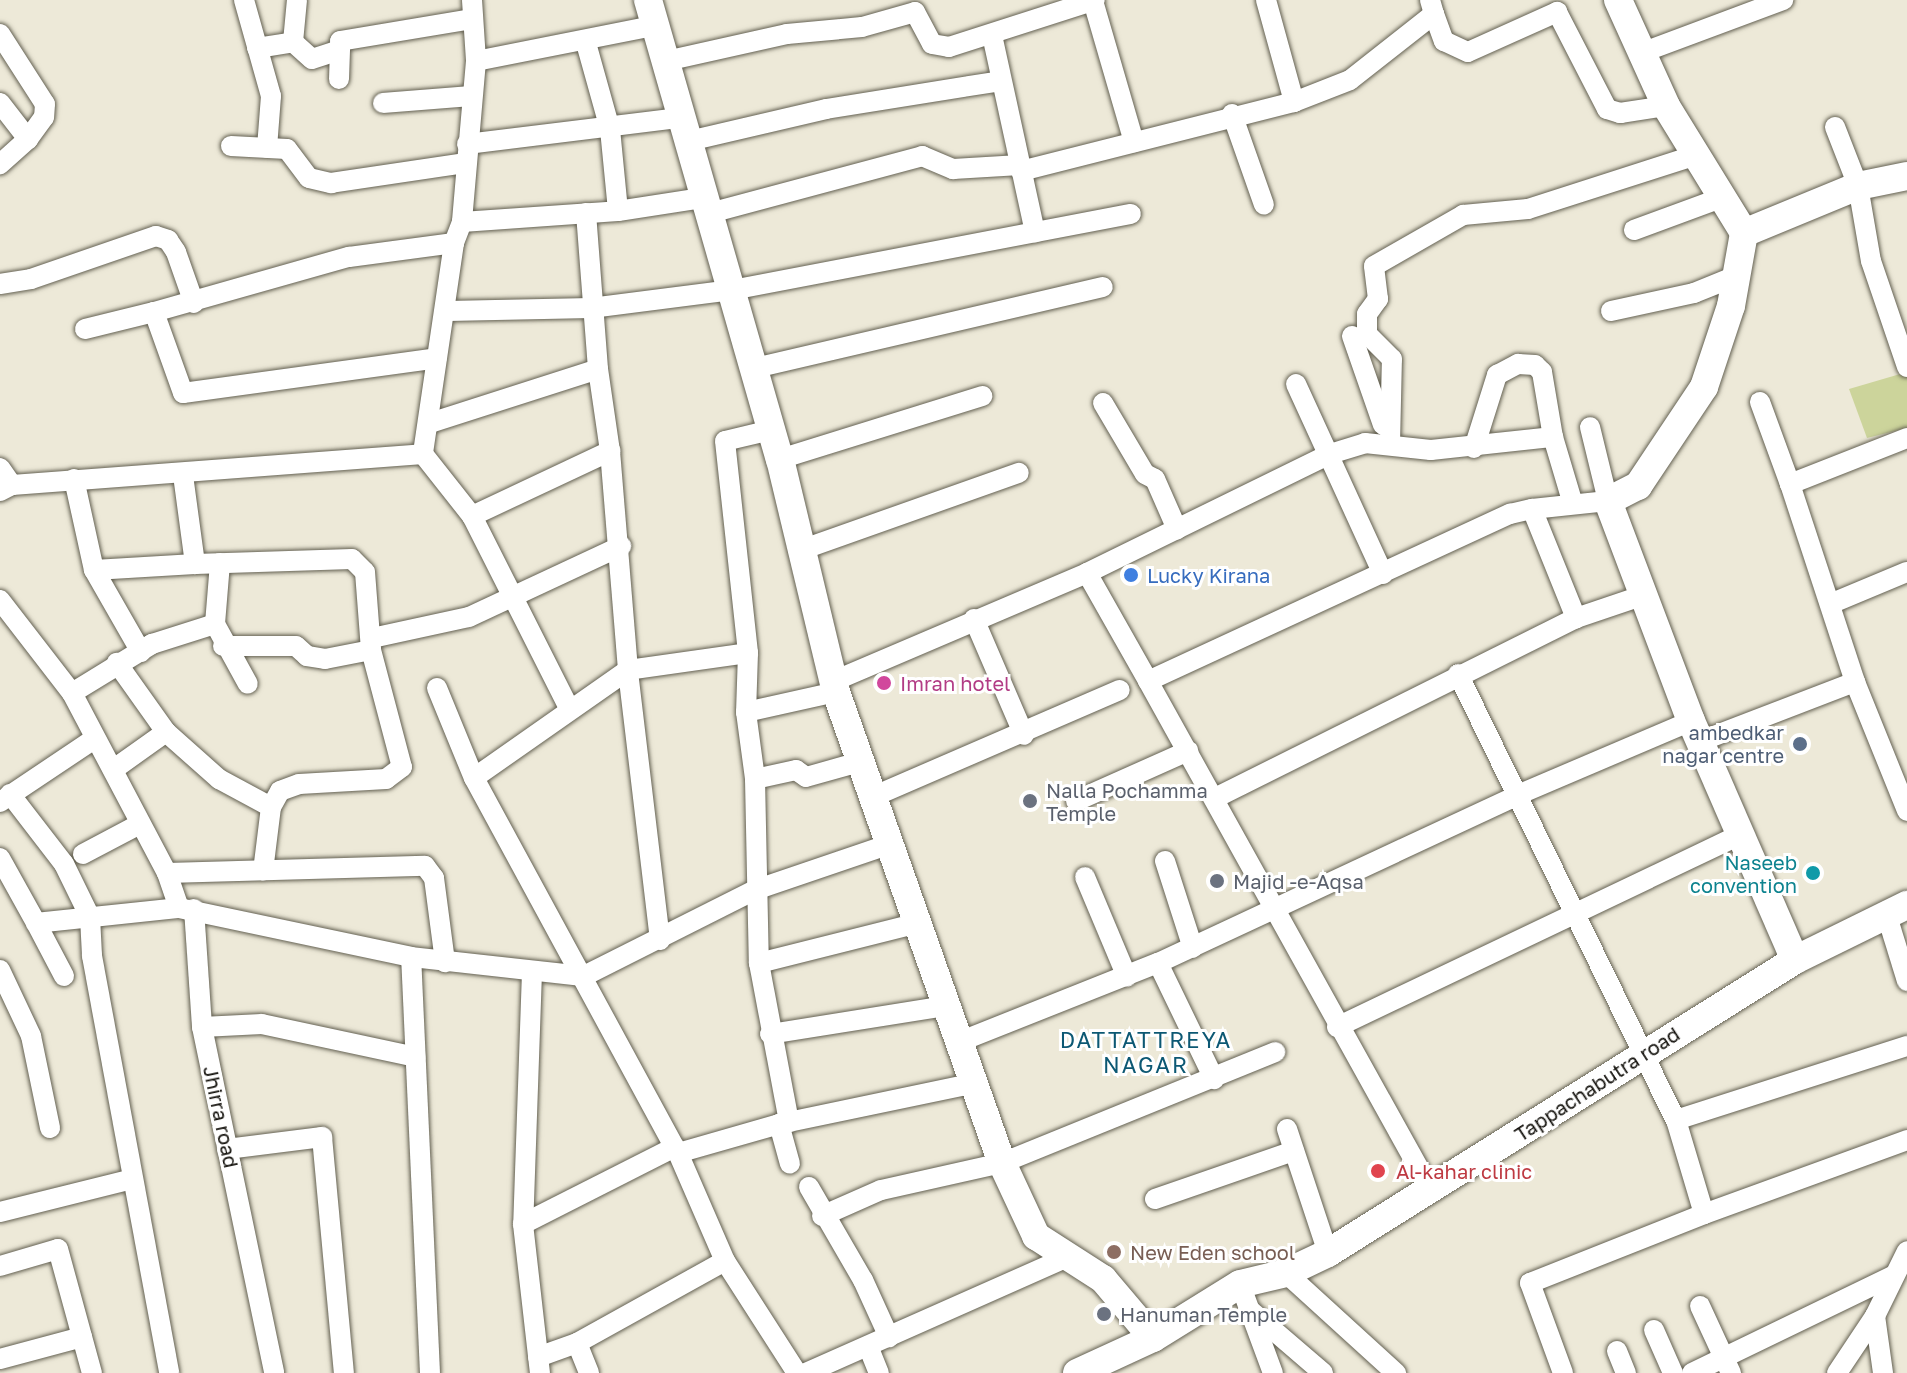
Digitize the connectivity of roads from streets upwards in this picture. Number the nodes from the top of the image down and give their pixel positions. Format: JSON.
{"nodes":[{"id":1,"x":244,"y":0,"type":"edge"},
{"id":2,"x":297,"y":0,"type":"edge"},
{"id":3,"x":1266,"y":0,"type":"edge"},
{"id":4,"x":1618,"y":0,"type":"edge"},
{"id":5,"x":1783,"y":0,"type":"edge"},
{"id":6,"x":1094,"y":1,"type":"edge"},
{"id":7,"x":1554,"y":6,"type":"edge"},
{"id":8,"x":1432,"y":7,"type":"edge"},
{"id":9,"x":472,"y":10,"type":"edge"},
{"id":10,"x":653,"y":12,"type":"edge"},
{"id":11,"x":0,"y":34,"type":"edge"},
{"id":12,"x":992,"y":35,"type":"junction"},
{"id":13,"x":293,"y":42,"type":"junction"},
{"id":14,"x":586,"y":43,"type":"junction"},
{"id":15,"x":257,"y":48,"type":"junction"},
{"id":16,"x":336,"y":51,"type":"junction"},
{"id":17,"x":1641,"y":53,"type":"junction"},
{"id":18,"x":476,"y":61,"type":"junction"},
{"id":19,"x":666,"y":61,"type":"junction"},
{"id":20,"x":339,"y":79,"type":"dead end"},
{"id":21,"x":1001,"y":81,"type":"junction"},
{"id":22,"x":471,"y":96,"type":"junction"},
{"id":23,"x":1294,"y":102,"type":"junction"},
{"id":24,"x":0,"y":103,"type":"edge"},
{"id":25,"x":383,"y":103,"type":"dead end"},
{"id":26,"x":1666,"y":106,"type":"junction"},
{"id":27,"x":1232,"y":114,"type":"junction"},
{"id":28,"x":1835,"y":127,"type":"dead end"},
{"id":29,"x":610,"y":129,"type":"junction"},
{"id":30,"x":684,"y":130,"type":"junction"},
{"id":31,"x":28,"y":139,"type":"junction"},
{"id":32,"x":1134,"y":142,"type":"junction"},
{"id":33,"x":231,"y":146,"type":"dead end"},
{"id":34,"x":267,"y":148,"type":"junction"},
{"id":35,"x":466,"y":154,"type":"junction"},
{"id":36,"x":1693,"y":156,"type":"junction"},
{"id":37,"x":0,"y":164,"type":"edge"},
{"id":38,"x":1021,"y":168,"type":"junction"},
{"id":39,"x":1907,"y":176,"type":"edge"},
{"id":40,"x":1858,"y":186,"type":"junction"},
{"id":41,"x":1721,"y":198,"type":"junction"},
{"id":42,"x":1264,"y":205,"type":"dead end"},
{"id":43,"x":706,"y":206,"type":"junction"},
{"id":44,"x":618,"y":211,"type":"junction"},
{"id":45,"x":586,"y":213,"type":"junction"},
{"id":46,"x":1131,"y":214,"type":"dead end"},
{"id":47,"x":462,"y":222,"type":"junction"},
{"id":48,"x":1634,"y":230,"type":"dead end"},
{"id":49,"x":1035,"y":232,"type":"junction"},
{"id":50,"x":1744,"y":233,"type":"junction"},
{"id":51,"x":454,"y":243,"type":"junction"},
{"id":52,"x":1736,"y":276,"type":"junction"},
{"id":53,"x":0,"y":284,"type":"edge"},
{"id":54,"x":1103,"y":287,"type":"dead end"},
{"id":55,"x":732,"y":290,"type":"junction"},
{"id":56,"x":194,"y":303,"type":"junction"},
{"id":57,"x":591,"y":308,"type":"junction"},
{"id":58,"x":448,"y":311,"type":"junction"},
{"id":59,"x":1611,"y":311,"type":"dead end"},
{"id":60,"x":154,"y":312,"type":"junction"},
{"id":61,"x":85,"y":329,"type":"dead end"},
{"id":62,"x":1352,"y":336,"type":"dead end"},
{"id":63,"x":437,"y":358,"type":"junction"},
{"id":64,"x":1907,"y":367,"type":"edge"},
{"id":65,"x":755,"y":368,"type":"junction"},
{"id":66,"x":598,"y":369,"type":"junction"},
{"id":67,"x":1296,"y":384,"type":"dead end"},
{"id":68,"x":982,"y":396,"type":"dead end"},
{"id":69,"x":1760,"y":402,"type":"dead end"},
{"id":70,"x":1103,"y":403,"type":"dead end"},
{"id":71,"x":430,"y":423,"type":"junction"},
{"id":72,"x":1590,"y":427,"type":"dead end"},
{"id":73,"x":771,"y":430,"type":"junction"},
{"id":74,"x":1553,"y":437,"type":"junction"},
{"id":75,"x":1907,"y":438,"type":"edge"},
{"id":76,"x":1390,"y":444,"type":"junction"},
{"id":77,"x":1474,"y":448,"type":"junction"},
{"id":78,"x":610,"y":451,"type":"junction"},
{"id":79,"x":423,"y":454,"type":"junction"},
{"id":80,"x":1330,"y":454,"type":"junction"},
{"id":81,"x":780,"y":459,"type":"junction"},
{"id":82,"x":1019,"y":473,"type":"dead end"},
{"id":83,"x":183,"y":475,"type":"junction"},
{"id":84,"x":74,"y":479,"type":"junction"},
{"id":85,"x":4,"y":481,"type":"edge"},
{"id":86,"x":1790,"y":484,"type":"junction"},
{"id":87,"x":1608,"y":501,"type":"junction"},
{"id":88,"x":1573,"y":504,"type":"junction"},
{"id":89,"x":1532,"y":509,"type":"junction"},
{"id":90,"x":472,"y":516,"type":"junction"},
{"id":91,"x":1177,"y":529,"type":"junction"},
{"id":92,"x":621,"y":546,"type":"junction"},
{"id":93,"x":801,"y":550,"type":"junction"},
{"id":94,"x":220,"y":563,"type":"junction"},
{"id":95,"x":195,"y":564,"type":"junction"},
{"id":96,"x":94,"y":570,"type":"junction"},
{"id":97,"x":1907,"y":572,"type":"edge"},
{"id":98,"x":1087,"y":573,"type":"junction"},
{"id":99,"x":1383,"y":574,"type":"junction"},
{"id":100,"x":1644,"y":595,"type":"junction"},
{"id":101,"x":514,"y":599,"type":"junction"},
{"id":102,"x":0,"y":600,"type":"edge"},
{"id":103,"x":1830,"y":604,"type":"junction"},
{"id":104,"x":1576,"y":618,"type":"junction"},
{"id":105,"x":974,"y":619,"type":"junction"},
{"id":106,"x":215,"y":624,"type":"junction"},
{"id":107,"x":371,"y":644,"type":"junction"},
{"id":108,"x":223,"y":646,"type":"junction"},
{"id":109,"x":141,"y":652,"type":"junction"},
{"id":110,"x":748,"y":653,"type":"junction"},
{"id":111,"x":117,"y":663,"type":"junction"},
{"id":112,"x":628,"y":670,"type":"junction"},
{"id":113,"x":1458,"y":674,"type":"junction"},
{"id":114,"x":1148,"y":681,"type":"junction"},
{"id":115,"x":1855,"y":682,"type":"junction"},
{"id":116,"x":248,"y":684,"type":"dead end"},
{"id":117,"x":835,"y":686,"type":"junction"},
{"id":118,"x":437,"y":688,"type":"dead end"},
{"id":119,"x":1120,"y":690,"type":"dead end"},
{"id":120,"x":72,"y":693,"type":"junction"},
{"id":121,"x":570,"y":710,"type":"junction"},
{"id":122,"x":746,"y":712,"type":"junction"},
{"id":123,"x":1696,"y":731,"type":"junction"},
{"id":124,"x":166,"y":732,"type":"junction"},
{"id":125,"x":1024,"y":735,"type":"junction"},
{"id":126,"x":94,"y":739,"type":"junction"},
{"id":127,"x":1188,"y":751,"type":"junction"},
{"id":128,"x":859,"y":762,"type":"junction"},
{"id":129,"x":114,"y":769,"type":"junction"},
{"id":130,"x":474,"y":778,"type":"junction"},
{"id":131,"x":755,"y":779,"type":"junction"},
{"id":132,"x":1520,"y":794,"type":"junction"},
{"id":133,"x":5,"y":798,"type":"edge"},
{"id":134,"x":870,"y":798,"type":"junction"},
{"id":135,"x":1215,"y":798,"type":"junction"},
{"id":136,"x":1076,"y":801,"type":"dead end"},
{"id":137,"x":271,"y":807,"type":"junction"},
{"id":138,"x":1907,"y":811,"type":"edge"},
{"id":139,"x":140,"y":824,"type":"junction"},
{"id":140,"x":1741,"y":834,"type":"junction"},
{"id":141,"x":887,"y":845,"type":"junction"},
{"id":142,"x":83,"y":854,"type":"dead end"},
{"id":143,"x":0,"y":858,"type":"edge"},
{"id":144,"x":1165,"y":861,"type":"dead end"},
{"id":145,"x":263,"y":871,"type":"junction"},
{"id":146,"x":167,"y":873,"type":"junction"},
{"id":147,"x":1085,"y":877,"type":"dead end"},
{"id":148,"x":755,"y":890,"type":"junction"},
{"id":149,"x":186,"y":908,"type":"junction"},
{"id":150,"x":1277,"y":908,"type":"junction"},
{"id":151,"x":1575,"y":910,"type":"junction"},
{"id":152,"x":1897,"y":911,"type":"edge"},
{"id":153,"x":90,"y":917,"type":"junction"},
{"id":154,"x":36,"y":923,"type":"junction"},
{"id":155,"x":914,"y":924,"type":"junction"},
{"id":156,"x":660,"y":940,"type":"junction"},
{"id":157,"x":1193,"y":948,"type":"junction"},
{"id":158,"x":411,"y":957,"type":"junction"},
{"id":159,"x":1795,"y":960,"type":"junction"},
{"id":160,"x":445,"y":962,"type":"junction"},
{"id":161,"x":759,"y":963,"type":"junction"},
{"id":162,"x":1158,"y":963,"type":"junction"},
{"id":163,"x":0,"y":970,"type":"edge"},
{"id":164,"x":532,"y":972,"type":"junction"},
{"id":165,"x":64,"y":976,"type":"dead end"},
{"id":166,"x":584,"y":976,"type":"junction"},
{"id":167,"x":1127,"y":977,"type":"junction"},
{"id":168,"x":1907,"y":981,"type":"edge"},
{"id":169,"x":945,"y":1006,"type":"junction"},
{"id":170,"x":202,"y":1027,"type":"junction"},
{"id":171,"x":1337,"y":1027,"type":"junction"},
{"id":172,"x":770,"y":1034,"type":"junction"},
{"id":173,"x":959,"y":1042,"type":"junction"},
{"id":174,"x":1907,"y":1046,"type":"edge"},
{"id":175,"x":1275,"y":1052,"type":"dead end"},
{"id":176,"x":1642,"y":1054,"type":"junction"},
{"id":177,"x":416,"y":1057,"type":"junction"},
{"id":178,"x":1214,"y":1079,"type":"junction"},
{"id":179,"x":975,"y":1083,"type":"junction"},
{"id":180,"x":1676,"y":1120,"type":"junction"},
{"id":181,"x":784,"y":1123,"type":"junction"},
{"id":182,"x":50,"y":1128,"type":"dead end"},
{"id":183,"x":1287,"y":1129,"type":"dead end"},
{"id":184,"x":1907,"y":1140,"type":"edge"},
{"id":185,"x":227,"y":1149,"type":"junction"},
{"id":186,"x":676,"y":1150,"type":"junction"},
{"id":187,"x":1294,"y":1151,"type":"junction"},
{"id":188,"x":1002,"y":1163,"type":"junction"},
{"id":189,"x":790,"y":1164,"type":"dead end"},
{"id":190,"x":132,"y":1179,"type":"junction"},
{"id":191,"x":809,"y":1187,"type":"dead end"},
{"id":192,"x":1432,"y":1192,"type":"junction"},
{"id":193,"x":1155,"y":1199,"type":"dead end"},
{"id":194,"x":0,"y":1212,"type":"edge"},
{"id":195,"x":1704,"y":1214,"type":"junction"},
{"id":196,"x":822,"y":1216,"type":"junction"},
{"id":197,"x":523,"y":1224,"type":"junction"},
{"id":198,"x":1328,"y":1253,"type":"junction"},
{"id":199,"x":1068,"y":1257,"type":"junction"},
{"id":200,"x":1903,"y":1260,"type":"edge"},
{"id":201,"x":725,"y":1261,"type":"junction"},
{"id":202,"x":0,"y":1266,"type":"edge"},
{"id":203,"x":1286,"y":1273,"type":"junction"},
{"id":204,"x":1240,"y":1284,"type":"junction"},
{"id":205,"x":1700,"y":1306,"type":"dead end"},
{"id":206,"x":1251,"y":1311,"type":"junction"},
{"id":207,"x":1875,"y":1316,"type":"junction"},
{"id":208,"x":1654,"y":1330,"type":"dead end"},
{"id":209,"x":82,"y":1337,"type":"junction"},
{"id":210,"x":889,"y":1337,"type":"junction"},
{"id":211,"x":1153,"y":1338,"type":"junction"},
{"id":212,"x":577,"y":1343,"type":"junction"},
{"id":213,"x":868,"y":1346,"type":"junction"},
{"id":214,"x":1617,"y":1351,"type":"dead end"},
{"id":215,"x":0,"y":1359,"type":"edge"},
{"id":216,"x":539,"y":1365,"type":"edge"},
{"id":217,"x":1728,"y":1366,"type":"edge"},
{"id":218,"x":92,"y":1373,"type":"edge"},
{"id":219,"x":169,"y":1373,"type":"edge"},
{"id":220,"x":274,"y":1373,"type":"edge"},
{"id":221,"x":344,"y":1373,"type":"edge"},
{"id":222,"x":430,"y":1373,"type":"edge"},
{"id":223,"x":589,"y":1373,"type":"edge"},
{"id":224,"x":797,"y":1373,"type":"edge"},
{"id":225,"x":806,"y":1373,"type":"edge"},
{"id":226,"x":879,"y":1373,"type":"edge"},
{"id":227,"x":1077,"y":1373,"type":"edge"},
{"id":228,"x":1273,"y":1373,"type":"edge"},
{"id":229,"x":1323,"y":1373,"type":"edge"},
{"id":230,"x":1396,"y":1373,"type":"edge"},
{"id":231,"x":1563,"y":1373,"type":"edge"},
{"id":232,"x":1626,"y":1373,"type":"edge"},
{"id":233,"x":1673,"y":1373,"type":"edge"},
{"id":234,"x":1692,"y":1373,"type":"edge"},
{"id":235,"x":1837,"y":1373,"type":"edge"},
{"id":236,"x":1883,"y":1373,"type":"edge"}],
"edges":[{"from":1,"to":15,"type":"street"},
{"from":2,"to":13,"type":"street"},
{"from":3,"to":23,"type":"street"},
{"from":4,"to":17,"type":"street"},
{"from":5,"to":17,"type":"street"},
{"from":6,"to":12,"type":"street"},
{"from":6,"to":32,"type":"street"},
{"from":7,"to":8,"type":"street"},
{"from":7,"to":26,"type":"street"},
{"from":8,"to":23,"type":"street"},
{"from":9,"to":16,"type":"street"},
{"from":9,"to":18,"type":"street"},
{"from":10,"to":14,"type":"street"},
{"from":10,"to":19,"type":"street"},
{"from":11,"to":31,"type":"street"},
{"from":12,"to":19,"type":"street"},
{"from":12,"to":21,"type":"street"},
{"from":13,"to":15,"type":"street"},
{"from":13,"to":16,"type":"street"},
{"from":14,"to":18,"type":"street"},
{"from":14,"to":29,"type":"street"},
{"from":15,"to":34,"type":"street"},
{"from":16,"to":20,"type":"street"},
{"from":17,"to":26,"type":"street"},
{"from":18,"to":22,"type":"street"},
{"from":19,"to":30,"type":"street"},
{"from":21,"to":30,"type":"street"},
{"from":21,"to":38,"type":"street"},
{"from":22,"to":25,"type":"street"},
{"from":22,"to":35,"type":"street"},
{"from":23,"to":27,"type":"street"},
{"from":24,"to":31,"type":"street"},
{"from":26,"to":36,"type":"street"},
{"from":27,"to":32,"type":"street"},
{"from":27,"to":42,"type":"street"},
{"from":28,"to":40,"type":"street"},
{"from":29,"to":30,"type":"street"},
{"from":29,"to":35,"type":"street"},
{"from":29,"to":44,"type":"street"},
{"from":30,"to":43,"type":"street"},
{"from":31,"to":37,"type":"street"},
{"from":32,"to":38,"type":"street"},
{"from":33,"to":34,"type":"street"},
{"from":34,"to":35,"type":"street"},
{"from":35,"to":47,"type":"street"},
{"from":36,"to":41,"type":"street"},
{"from":36,"to":76,"type":"street"},
{"from":38,"to":43,"type":"street"},
{"from":38,"to":49,"type":"street"},
{"from":39,"to":40,"type":"street"},
{"from":40,"to":50,"type":"street"},
{"from":40,"to":64,"type":"street"},
{"from":41,"to":48,"type":"street"},
{"from":41,"to":50,"type":"street"},
{"from":43,"to":44,"type":"street"},
{"from":43,"to":55,"type":"street"},
{"from":44,"to":45,"type":"street"},
{"from":45,"to":47,"type":"street"},
{"from":45,"to":57,"type":"street"},
{"from":46,"to":49,"type":"street"},
{"from":47,"to":51,"type":"street"},
{"from":49,"to":55,"type":"street"},
{"from":50,"to":52,"type":"street"},
{"from":51,"to":56,"type":"street"},
{"from":51,"to":58,"type":"street"},
{"from":52,"to":59,"type":"street"},
{"from":52,"to":87,"type":"street"},
{"from":53,"to":56,"type":"street"},
{"from":54,"to":65,"type":"street"},
{"from":55,"to":57,"type":"street"},
{"from":55,"to":65,"type":"street"},
{"from":56,"to":60,"type":"street"},
{"from":57,"to":58,"type":"street"},
{"from":57,"to":66,"type":"street"},
{"from":58,"to":63,"type":"street"},
{"from":60,"to":61,"type":"street"},
{"from":60,"to":63,"type":"street"},
{"from":62,"to":76,"type":"street"},
{"from":63,"to":71,"type":"street"},
{"from":65,"to":73,"type":"street"},
{"from":66,"to":71,"type":"street"},
{"from":66,"to":78,"type":"street"},
{"from":67,"to":80,"type":"street"},
{"from":68,"to":81,"type":"street"},
{"from":69,"to":86,"type":"street"},
{"from":70,"to":91,"type":"street"},
{"from":71,"to":79,"type":"street"},
{"from":72,"to":87,"type":"street"},
{"from":73,"to":81,"type":"street"},
{"from":73,"to":110,"type":"street"},
{"from":74,"to":77,"type":"street"},
{"from":74,"to":77,"type":"street"},
{"from":74,"to":88,"type":"street"},
{"from":75,"to":86,"type":"street"},
{"from":76,"to":77,"type":"street"},
{"from":76,"to":80,"type":"street"},
{"from":78,"to":90,"type":"street"},
{"from":78,"to":92,"type":"street"},
{"from":79,"to":83,"type":"street"},
{"from":79,"to":90,"type":"street"},
{"from":80,"to":91,"type":"street"},
{"from":80,"to":99,"type":"street"},
{"from":81,"to":93,"type":"street"},
{"from":82,"to":93,"type":"street"},
{"from":83,"to":84,"type":"street"},
{"from":83,"to":95,"type":"street"},
{"from":84,"to":85,"type":"street"},
{"from":84,"to":96,"type":"street"},
{"from":86,"to":103,"type":"street"},
{"from":87,"to":88,"type":"street"},
{"from":87,"to":100,"type":"street"},
{"from":88,"to":89,"type":"street"},
{"from":89,"to":99,"type":"street"},
{"from":89,"to":104,"type":"street"},
{"from":90,"to":101,"type":"street"},
{"from":91,"to":98,"type":"street"},
{"from":92,"to":101,"type":"street"},
{"from":92,"to":112,"type":"street"},
{"from":93,"to":117,"type":"street"},
{"from":94,"to":95,"type":"street"},
{"from":94,"to":106,"type":"street"},
{"from":94,"to":107,"type":"street"},
{"from":95,"to":96,"type":"street"},
{"from":96,"to":109,"type":"street"},
{"from":97,"to":103,"type":"street"},
{"from":98,"to":105,"type":"street"},
{"from":98,"to":114,"type":"street"},
{"from":99,"to":114,"type":"street"},
{"from":100,"to":104,"type":"street"},
{"from":100,"to":123,"type":"street"},
{"from":101,"to":107,"type":"street"},
{"from":101,"to":121,"type":"street"},
{"from":102,"to":120,"type":"street","name":"Jhirra road"},
{"from":103,"to":115,"type":"street"},
{"from":104,"to":113,"type":"street"},
{"from":105,"to":117,"type":"street"},
{"from":105,"to":125,"type":"street"},
{"from":106,"to":108,"type":"street"},
{"from":106,"to":109,"type":"street"},
{"from":107,"to":108,"type":"street"},
{"from":107,"to":137,"type":"street"},
{"from":108,"to":116,"type":"street"},
{"from":109,"to":111,"type":"street"},
{"from":110,"to":112,"type":"street"},
{"from":110,"to":122,"type":"street"},
{"from":111,"to":120,"type":"street"},
{"from":111,"to":124,"type":"street"},
{"from":112,"to":121,"type":"street"},
{"from":112,"to":156,"type":"street"},
{"from":113,"to":132,"type":"street"},
{"from":113,"to":135,"type":"street"},
{"from":114,"to":127,"type":"street"},
{"from":115,"to":123,"type":"street"},
{"from":115,"to":138,"type":"street"},
{"from":117,"to":122,"type":"street"},
{"from":117,"to":128,"type":"street"},
{"from":118,"to":130,"type":"street"},
{"from":119,"to":125,"type":"street"},
{"from":120,"to":126,"type":"street","name":"Jhirra road"},
{"from":121,"to":130,"type":"street"},
{"from":122,"to":131,"type":"street"},
{"from":123,"to":132,"type":"street"},
{"from":123,"to":140,"type":"street"},
{"from":124,"to":129,"type":"street"},
{"from":124,"to":137,"type":"street"},
{"from":125,"to":134,"type":"street"},
{"from":126,"to":129,"type":"street","name":"Jhirra road"},
{"from":126,"to":133,"type":"street"},
{"from":127,"to":135,"type":"street"},
{"from":127,"to":136,"type":"street"},
{"from":128,"to":131,"type":"street"},
{"from":128,"to":134,"type":"street"},
{"from":129,"to":139,"type":"street","name":"Jhirra road"},
{"from":130,"to":166,"type":"street"},
{"from":131,"to":148,"type":"street"},
{"from":132,"to":150,"type":"street"},
{"from":132,"to":151,"type":"street"},
{"from":133,"to":153,"type":"street"},
{"from":134,"to":141,"type":"street"},
{"from":135,"to":150,"type":"street"},
{"from":137,"to":145,"type":"street"},
{"from":139,"to":142,"type":"street"},
{"from":139,"to":146,"type":"street","name":"Jhirra road"},
{"from":140,"to":151,"type":"street"},
{"from":140,"to":159,"type":"street"},
{"from":141,"to":148,"type":"street"},
{"from":141,"to":155,"type":"street"},
{"from":143,"to":154,"type":"street"},
{"from":144,"to":157,"type":"street"},
{"from":145,"to":146,"type":"street"},
{"from":145,"to":160,"type":"street"},
{"from":146,"to":149,"type":"street","name":"Jhirra road"},
{"from":147,"to":167,"type":"street"},
{"from":148,"to":156,"type":"street"},
{"from":148,"to":161,"type":"street"},
{"from":149,"to":153,"type":"street"},
{"from":149,"to":158,"type":"street"},
{"from":149,"to":170,"type":"street","name":"Jhirra road"},
{"from":150,"to":157,"type":"street"},
{"from":150,"to":171,"type":"street"},
{"from":151,"to":171,"type":"street"},
{"from":151,"to":176,"type":"street"},
{"from":152,"to":159,"type":"street","name":"Tappachabutra road"},
{"from":152,"to":168,"type":"street"},
{"from":153,"to":154,"type":"street"},
{"from":153,"to":190,"type":"street"},
{"from":154,"to":165,"type":"street"},
{"from":155,"to":161,"type":"street"},
{"from":155,"to":169,"type":"street"},
{"from":156,"to":166,"type":"street"},
{"from":157,"to":162,"type":"street"},
{"from":158,"to":160,"type":"street"},
{"from":158,"to":177,"type":"street"},
{"from":159,"to":176,"type":"street","name":"Tappachabutra road"},
{"from":160,"to":164,"type":"street"},
{"from":161,"to":172,"type":"street"},
{"from":162,"to":167,"type":"street"},
{"from":162,"to":178,"type":"street"},
{"from":163,"to":182,"type":"street"},
{"from":164,"to":166,"type":"street"},
{"from":164,"to":197,"type":"street"},
{"from":166,"to":186,"type":"street"},
{"from":167,"to":173,"type":"street"},
{"from":169,"to":172,"type":"street"},
{"from":169,"to":173,"type":"street"},
{"from":170,"to":177,"type":"street"},
{"from":170,"to":185,"type":"street","name":"Jhirra road"},
{"from":171,"to":192,"type":"street"},
{"from":172,"to":181,"type":"street"},
{"from":173,"to":179,"type":"street"},
{"from":174,"to":180,"type":"street"},
{"from":175,"to":178,"type":"street"},
{"from":176,"to":180,"type":"street"},
{"from":176,"to":192,"type":"street","name":"Tappachabutra road"},
{"from":177,"to":222,"type":"street"},
{"from":178,"to":188,"type":"street"},
{"from":179,"to":181,"type":"street"},
{"from":179,"to":188,"type":"street"},
{"from":180,"to":195,"type":"street"},
{"from":181,"to":186,"type":"street"},
{"from":181,"to":189,"type":"street"},
{"from":183,"to":187,"type":"street"},
{"from":184,"to":195,"type":"street"},
{"from":185,"to":220,"type":"street","name":"Jhirra road"},
{"from":185,"to":221,"type":"street"},
{"from":186,"to":197,"type":"street"},
{"from":186,"to":201,"type":"street"},
{"from":187,"to":193,"type":"street"},
{"from":187,"to":198,"type":"street"},
{"from":188,"to":196,"type":"street"},
{"from":188,"to":199,"type":"street"},
{"from":190,"to":194,"type":"street"},
{"from":190,"to":219,"type":"street"},
{"from":191,"to":196,"type":"street"},
{"from":192,"to":198,"type":"street","name":"Tappachabutra road"},
{"from":195,"to":231,"type":"street"},
{"from":196,"to":210,"type":"street"},
{"from":197,"to":216,"type":"street"},
{"from":198,"to":203,"type":"street","name":"Tappachabutra road"},
{"from":199,"to":210,"type":"street"},
{"from":199,"to":211,"type":"street"},
{"from":200,"to":207,"type":"street"},
{"from":200,"to":217,"type":"street"},
{"from":201,"to":212,"type":"street"},
{"from":201,"to":224,"type":"street"},
{"from":202,"to":209,"type":"street"},
{"from":203,"to":204,"type":"street","name":"Tappachabutra road"},
{"from":203,"to":230,"type":"street"},
{"from":204,"to":206,"type":"street"},
{"from":204,"to":211,"type":"street","name":"Tappachabutra road"},
{"from":205,"to":217,"type":"street"},
{"from":206,"to":228,"type":"street"},
{"from":206,"to":229,"type":"street"},
{"from":207,"to":235,"type":"street"},
{"from":207,"to":236,"type":"street"},
{"from":208,"to":233,"type":"street"},
{"from":209,"to":215,"type":"street"},
{"from":209,"to":218,"type":"street"},
{"from":210,"to":213,"type":"street"},
{"from":211,"to":227,"type":"street","name":"Tappachabutra road"},
{"from":212,"to":216,"type":"street"},
{"from":212,"to":223,"type":"street"},
{"from":213,"to":225,"type":"street"},
{"from":213,"to":226,"type":"street"},
{"from":214,"to":232,"type":"street"},
{"from":217,"to":234,"type":"street"}]}
